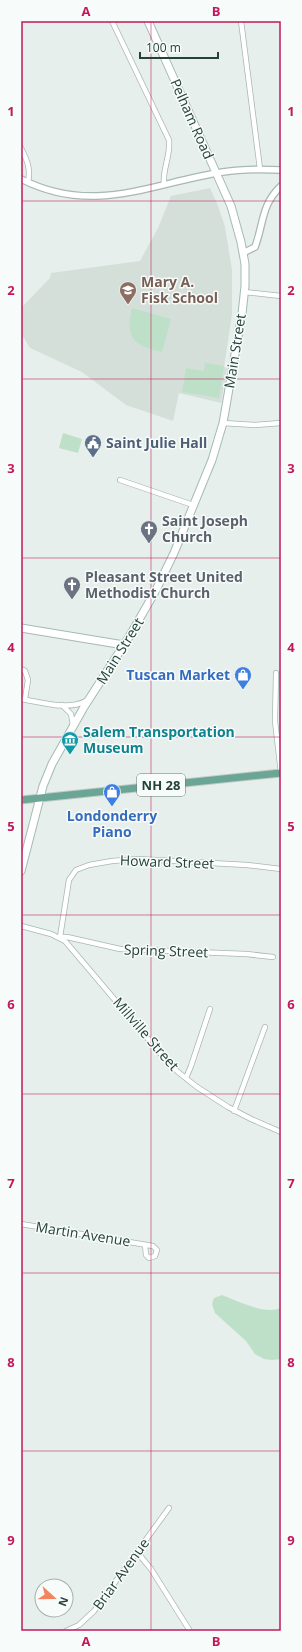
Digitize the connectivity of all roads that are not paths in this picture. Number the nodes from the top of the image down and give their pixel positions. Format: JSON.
{"nodes":[{"id":1,"x":112,"y":21,"type":"edge"},
{"id":2,"x":148,"y":21,"type":"edge"},
{"id":3,"x":241,"y":21,"type":"edge"},
{"id":4,"x":21,"y":148,"type":"edge"},
{"id":5,"x":260,"y":169,"type":"junction"},
{"id":6,"x":281,"y":170,"type":"edge"},
{"id":7,"x":216,"y":173,"type":"junction"},
{"id":8,"x":21,"y":179,"type":"edge"},
{"id":9,"x":28,"y":182,"type":"junction"},
{"id":10,"x":164,"y":184,"type":"junction"},
{"id":11,"x":281,"y":186,"type":"edge"},
{"id":12,"x":243,"y":253,"type":"junction"},
{"id":13,"x":244,"y":292,"type":"junction"},
{"id":14,"x":281,"y":296,"type":"edge"},
{"id":15,"x":223,"y":423,"type":"junction"},
{"id":16,"x":281,"y":423,"type":"edge"},
{"id":17,"x":120,"y":480,"type":"dead end"},
{"id":18,"x":194,"y":505,"type":"junction"},
{"id":19,"x":21,"y":628,"type":"edge"},
{"id":20,"x":124,"y":645,"type":"junction"},
{"id":21,"x":21,"y":669,"type":"edge"},
{"id":22,"x":276,"y":673,"type":"dead end"},
{"id":23,"x":23,"y":699,"type":"edge"},
{"id":24,"x":90,"y":699,"type":"junction"},
{"id":25,"x":62,"y":705,"type":"junction"},
{"id":26,"x":73,"y":726,"type":"junction"},
{"id":27,"x":281,"y":773,"type":"edge"},
{"id":28,"x":40,"y":797,"type":"junction"},
{"id":29,"x":21,"y":800,"type":"edge"},
{"id":30,"x":281,"y":868,"type":"edge"},
{"id":31,"x":21,"y":871,"type":"edge"},
{"id":32,"x":21,"y":926,"type":"edge"},
{"id":33,"x":60,"y":937,"type":"junction"},
{"id":34,"x":273,"y":957,"type":"dead end"},
{"id":35,"x":210,"y":1009,"type":"dead end"},
{"id":36,"x":265,"y":1027,"type":"dead end"},
{"id":37,"x":186,"y":1078,"type":"junction"},
{"id":38,"x":234,"y":1111,"type":"junction"},
{"id":39,"x":281,"y":1132,"type":"edge"},
{"id":40,"x":21,"y":1224,"type":"edge"},
{"id":41,"x":145,"y":1245,"type":"dead end"},
{"id":42,"x":169,"y":1508,"type":"dead end"},
{"id":43,"x":137,"y":1552,"type":"junction"},
{"id":44,"x":66,"y":1631,"type":"edge"},
{"id":45,"x":190,"y":1631,"type":"edge"}],
"edges":[{"from":1,"to":10,"type":"street"},
{"from":2,"to":7,"type":"main road","name":"Pelham Road"},
{"from":3,"to":5,"type":"street"},
{"from":4,"to":9,"type":"street"},
{"from":5,"to":6,"type":"street"},
{"from":5,"to":7,"type":"street"},
{"from":7,"to":10,"type":"street"},
{"from":7,"to":12,"type":"main road","name":"Main Street"},
{"from":8,"to":9,"type":"street"},
{"from":9,"to":10,"type":"street"},
{"from":11,"to":12,"type":"street"},
{"from":12,"to":13,"type":"main road","name":"Main Street"},
{"from":13,"to":14,"type":"street"},
{"from":13,"to":15,"type":"main road","name":"Main Street"},
{"from":15,"to":16,"type":"street"},
{"from":15,"to":18,"type":"main road","name":"Main Street"},
{"from":17,"to":18,"type":"street"},
{"from":18,"to":20,"type":"main road","name":"Main Street"},
{"from":19,"to":20,"type":"main road"},
{"from":20,"to":24,"type":"main road","name":"Main Street"},
{"from":21,"to":23,"type":"street"},
{"from":22,"to":27,"type":"street"},
{"from":23,"to":25,"type":"street"},
{"from":24,"to":25,"type":"street"},
{"from":24,"to":26,"type":"main road","name":"Main Street"},
{"from":25,"to":26,"type":"street"},
{"from":26,"to":28,"type":"main road","name":"Main Street"},
{"from":27,"to":28,"type":"main road","number":"NH 28"},
{"from":28,"to":29,"type":"main road","number":"NH 28"},
{"from":28,"to":31,"type":"main road","name":"Main Street"},
{"from":30,"to":33,"type":"street","name":"Howard Street"},
{"from":32,"to":33,"type":"street","name":"Millville Street"},
{"from":33,"to":34,"type":"street","name":"Spring Street"},
{"from":33,"to":37,"type":"street","name":"Millville Street"},
{"from":35,"to":37,"type":"street"},
{"from":36,"to":38,"type":"street"},
{"from":37,"to":38,"type":"street","name":"Millville Street"},
{"from":38,"to":39,"type":"street","name":"Millville Street"},
{"from":40,"to":41,"type":"street","name":"Martin Avenue"},
{"from":42,"to":43,"type":"street","name":"Briar Avenue"},
{"from":43,"to":44,"type":"street","name":"Briar Avenue"},
{"from":43,"to":45,"type":"street"}]}
